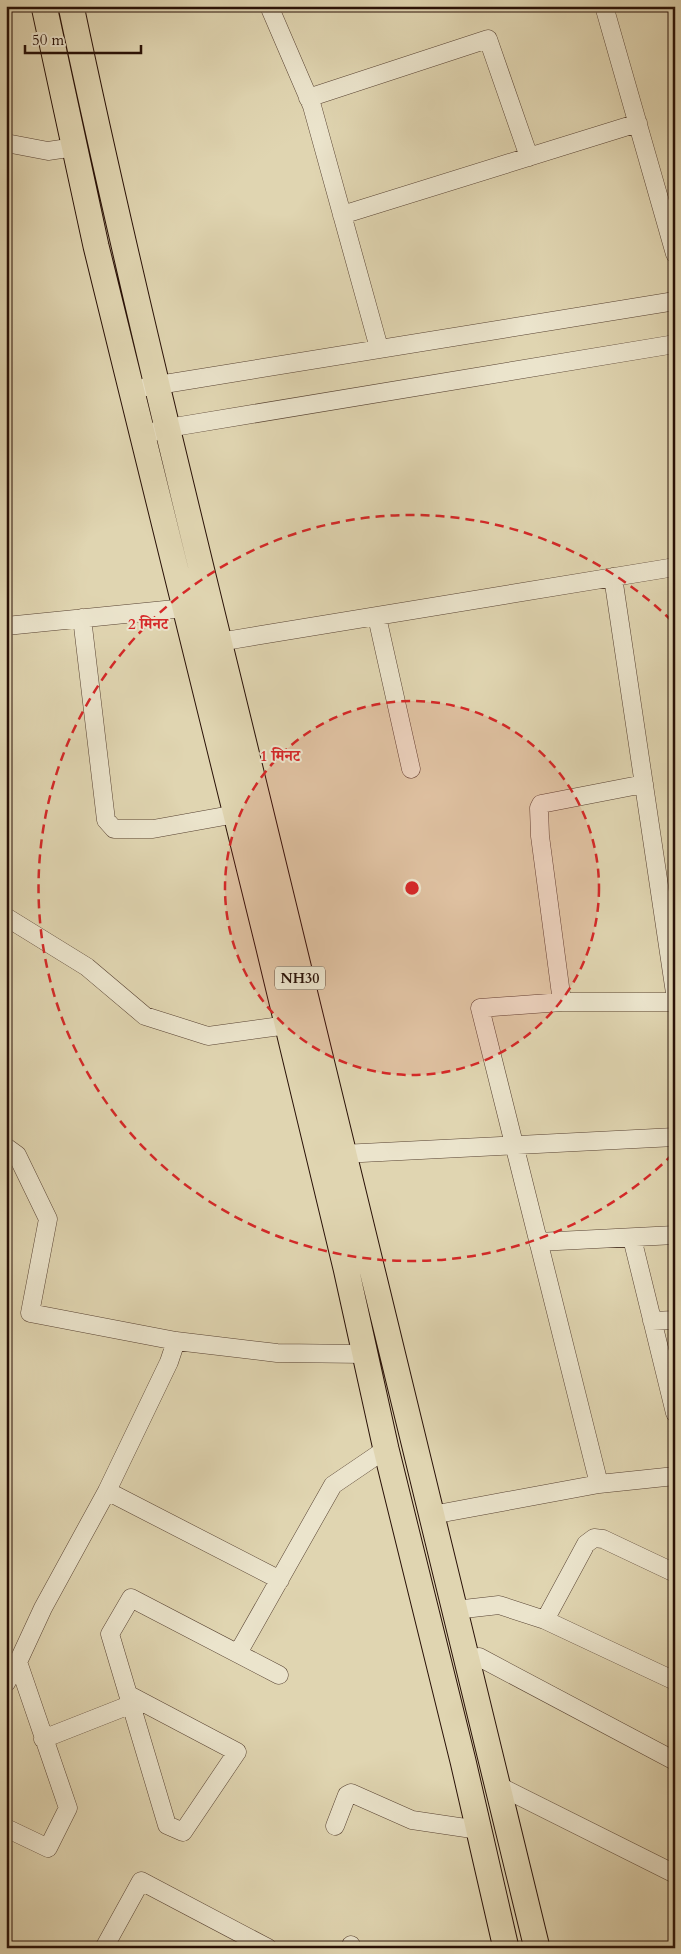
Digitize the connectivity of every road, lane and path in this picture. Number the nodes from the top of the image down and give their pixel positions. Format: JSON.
{"nodes":[{"id":1,"x":44,"y":6,"type":"edge"},
{"id":2,"x":71,"y":6,"type":"edge"},
{"id":3,"x":269,"y":6,"type":"edge"},
{"id":4,"x":604,"y":6,"type":"edge"},
{"id":5,"x":308,"y":98,"type":"junction"},
{"id":6,"x":638,"y":123,"type":"junction"},
{"id":7,"x":6,"y":143,"type":"edge"},
{"id":8,"x":74,"y":147,"type":"junction"},
{"id":9,"x":529,"y":157,"type":"junction"},
{"id":10,"x":342,"y":215,"type":"junction"},
{"id":11,"x":675,"y":254,"type":"edge"},
{"id":12,"x":675,"y":301,"type":"edge"},
{"id":13,"x":675,"y":344,"type":"edge"},
{"id":14,"x":379,"y":348,"type":"junction"},
{"id":15,"x":157,"y":385,"type":"junction"},
{"id":16,"x":131,"y":391,"type":"junction"},
{"id":17,"x":168,"y":428,"type":"junction"},
{"id":18,"x":142,"y":434,"type":"junction"},
{"id":19,"x":675,"y":567,"type":"edge"},
{"id":20,"x":613,"y":577,"type":"junction"},
{"id":21,"x":185,"y":608,"type":"junction"},
{"id":22,"x":377,"y":617,"type":"junction"},
{"id":23,"x":82,"y":618,"type":"junction"},
{"id":24,"x":6,"y":626,"type":"edge"},
{"id":25,"x":219,"y":642,"type":"junction"},
{"id":26,"x":411,"y":769,"type":"dead end"},
{"id":27,"x":644,"y":784,"type":"junction"},
{"id":28,"x":236,"y":814,"type":"junction"},
{"id":29,"x":6,"y":917,"type":"edge"},
{"id":30,"x":675,"y":993,"type":"edge"},
{"id":31,"x":562,"y":1002,"type":"junction"},
{"id":32,"x":675,"y":1002,"type":"edge"},
{"id":33,"x":288,"y":1025,"type":"junction"},
{"id":34,"x":675,"y":1137,"type":"edge"},
{"id":35,"x":514,"y":1145,"type":"junction"},
{"id":36,"x":6,"y":1147,"type":"edge"},
{"id":37,"x":342,"y":1154,"type":"junction"},
{"id":38,"x":675,"y":1235,"type":"edge"},
{"id":39,"x":632,"y":1238,"type":"junction"},
{"id":40,"x":538,"y":1242,"type":"junction"},
{"id":41,"x":675,"y":1320,"type":"edge"},
{"id":42,"x":652,"y":1321,"type":"junction"},
{"id":43,"x":176,"y":1341,"type":"junction"},
{"id":44,"x":365,"y":1354,"type":"junction"},
{"id":45,"x":675,"y":1413,"type":"edge"},
{"id":46,"x":386,"y":1449,"type":"junction"},
{"id":47,"x":675,"y":1476,"type":"edge"},
{"id":48,"x":599,"y":1484,"type":"junction"},
{"id":49,"x":107,"y":1490,"type":"junction"},
{"id":50,"x":432,"y":1515,"type":"junction"},
{"id":51,"x":675,"y":1573,"type":"edge"},
{"id":52,"x":280,"y":1580,"type":"junction"},
{"id":53,"x":455,"y":1610,"type":"junction"},
{"id":54,"x":546,"y":1620,"type":"junction"},
{"id":55,"x":238,"y":1653,"type":"junction"},
{"id":56,"x":467,"y":1660,"type":"junction"},
{"id":57,"x":18,"y":1662,"type":"junction"},
{"id":58,"x":279,"y":1675,"type":"dead end"},
{"id":59,"x":675,"y":1681,"type":"edge"},
{"id":60,"x":6,"y":1683,"type":"edge"},
{"id":61,"x":131,"y":1700,"type":"junction"},
{"id":62,"x":43,"y":1739,"type":"junction"},
{"id":63,"x":675,"y":1761,"type":"edge"},
{"id":64,"x":497,"y":1785,"type":"junction"},
{"id":65,"x":335,"y":1826,"type":"dead end"},
{"id":66,"x":6,"y":1828,"type":"edge"},
{"id":67,"x":479,"y":1830,"type":"junction"},
{"id":68,"x":675,"y":1874,"type":"edge"},
{"id":69,"x":104,"y":1948,"type":"edge"},
{"id":70,"x":268,"y":1948,"type":"edge"},
{"id":71,"x":506,"y":1948,"type":"edge"},
{"id":72,"x":537,"y":1948,"type":"edge"}],
"edges":[{"from":1,"to":8,"type":"highway","number":"NH30"},
{"from":2,"to":15,"type":"highway","number":"NH30"},
{"from":3,"to":5,"type":"street"},
{"from":4,"to":6,"type":"street"},
{"from":5,"to":9,"type":"street"},
{"from":5,"to":10,"type":"street"},
{"from":6,"to":9,"type":"street"},
{"from":6,"to":11,"type":"street"},
{"from":7,"to":8,"type":"street"},
{"from":8,"to":16,"type":"highway","number":"NH30"},
{"from":9,"to":10,"type":"street"},
{"from":10,"to":14,"type":"street"},
{"from":12,"to":14,"type":"street"},
{"from":13,"to":17,"type":"street"},
{"from":14,"to":15,"type":"street"},
{"from":15,"to":16,"type":"street"},
{"from":15,"to":17,"type":"highway","number":"NH30"},
{"from":16,"to":18,"type":"highway","number":"NH30"},
{"from":17,"to":18,"type":"street"},
{"from":17,"to":25,"type":"highway","number":"NH30"},
{"from":18,"to":21,"type":"highway","number":"NH30"},
{"from":19,"to":20,"type":"street"},
{"from":20,"to":22,"type":"street"},
{"from":20,"to":27,"type":"street"},
{"from":21,"to":23,"type":"street"},
{"from":21,"to":28,"type":"highway","number":"NH30"},
{"from":22,"to":25,"type":"street"},
{"from":22,"to":26,"type":"street"},
{"from":23,"to":24,"type":"street"},
{"from":23,"to":28,"type":"street"},
{"from":25,"to":37,"type":"highway","number":"NH30"},
{"from":27,"to":30,"type":"street"},
{"from":27,"to":31,"type":"street"},
{"from":28,"to":33,"type":"highway","number":"NH30"},
{"from":29,"to":33,"type":"street"},
{"from":31,"to":32,"type":"street"},
{"from":31,"to":35,"type":"street"},
{"from":33,"to":44,"type":"highway","number":"NH30"},
{"from":34,"to":35,"type":"street"},
{"from":35,"to":37,"type":"street"},
{"from":35,"to":40,"type":"street"},
{"from":36,"to":43,"type":"street"},
{"from":37,"to":50,"type":"highway","number":"NH30"},
{"from":38,"to":39,"type":"street"},
{"from":39,"to":40,"type":"street"},
{"from":39,"to":42,"type":"street"},
{"from":40,"to":48,"type":"street"},
{"from":41,"to":42,"type":"street"},
{"from":42,"to":45,"type":"street"},
{"from":43,"to":44,"type":"street"},
{"from":43,"to":49,"type":"street"},
{"from":44,"to":46,"type":"highway","number":"NH30"},
{"from":46,"to":52,"type":"street"},
{"from":46,"to":67,"type":"highway","number":"NH30"},
{"from":47,"to":48,"type":"street"},
{"from":48,"to":50,"type":"street"},
{"from":49,"to":52,"type":"street"},
{"from":49,"to":57,"type":"street"},
{"from":50,"to":53,"type":"highway","number":"NH30"},
{"from":51,"to":54,"type":"street"},
{"from":52,"to":55,"type":"street"},
{"from":53,"to":54,"type":"street"},
{"from":53,"to":56,"type":"highway","number":"NH30"},
{"from":54,"to":59,"type":"street"},
{"from":55,"to":58,"type":"street"},
{"from":55,"to":61,"type":"street"},
{"from":56,"to":63,"type":"street"},
{"from":56,"to":64,"type":"highway","number":"NH30"},
{"from":57,"to":60,"type":"street"},
{"from":57,"to":62,"type":"street"},
{"from":61,"to":61,"type":"street"},
{"from":61,"to":62,"type":"street"},
{"from":62,"to":66,"type":"street"},
{"from":64,"to":68,"type":"street"},
{"from":64,"to":72,"type":"highway","number":"NH30"},
{"from":65,"to":67,"type":"street"},
{"from":67,"to":71,"type":"highway","number":"NH30"},
{"from":69,"to":70,"type":"street"}]}
